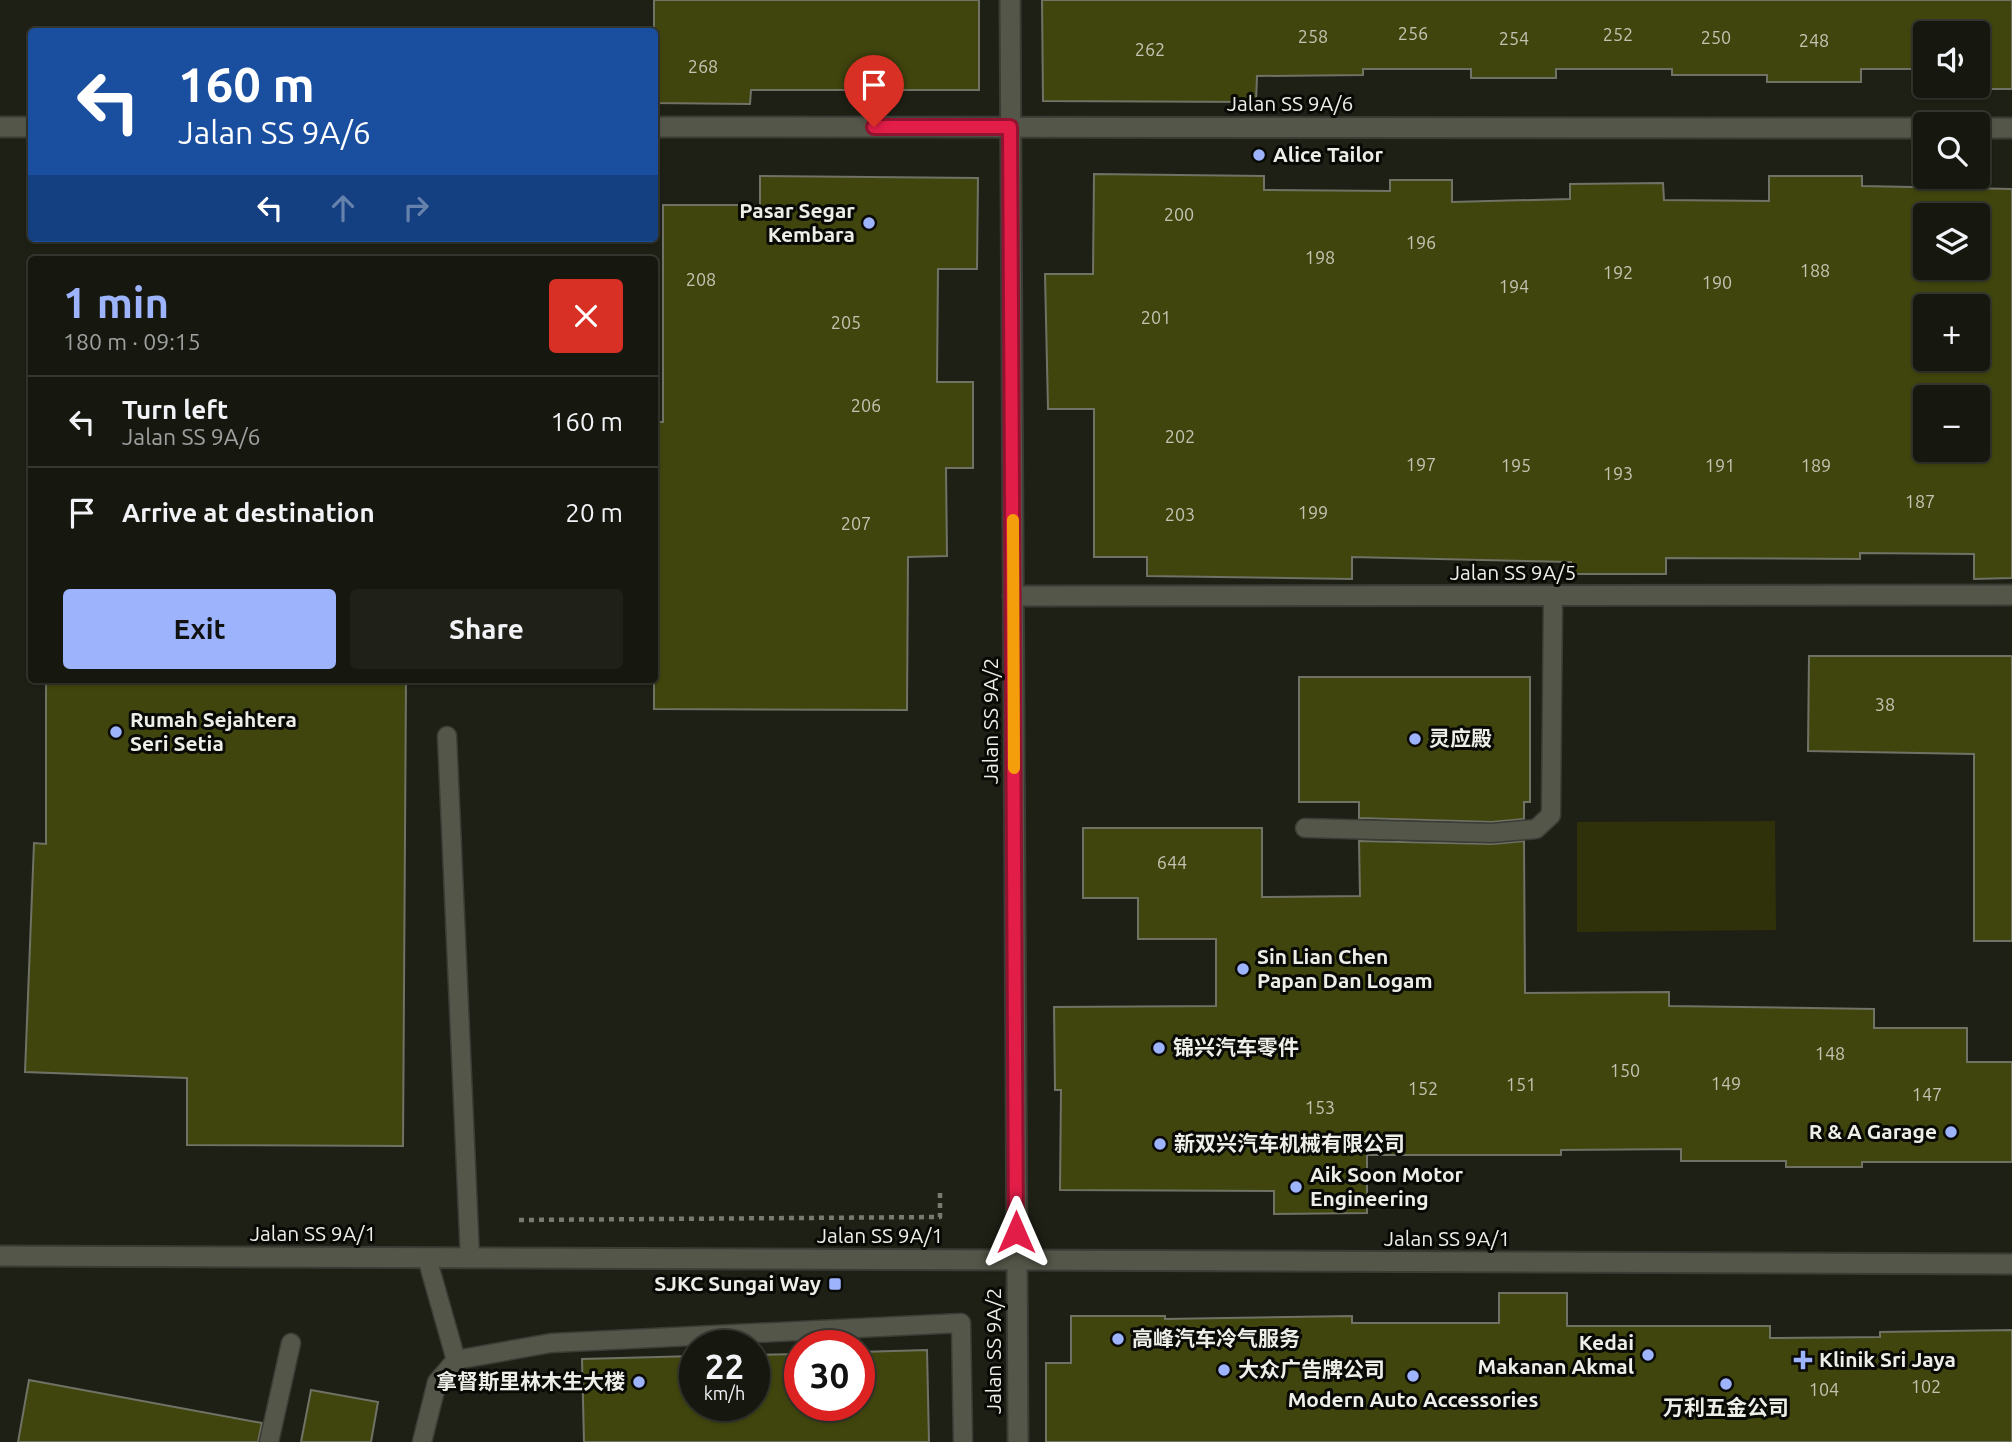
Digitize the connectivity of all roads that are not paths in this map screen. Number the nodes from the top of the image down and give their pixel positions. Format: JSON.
{"nodes":[{"id":1,"x":1010,"y":0,"type":"edge"},
{"id":2,"x":0,"y":127,"type":"edge"},
{"id":3,"x":28,"y":127,"type":"edge"},
{"id":4,"x":658,"y":127,"type":"edge"},
{"id":5,"x":1010,"y":127,"type":"junction"},
{"id":6,"x":1913,"y":128,"type":"edge"},
{"id":7,"x":1990,"y":128,"type":"edge"},
{"id":8,"x":2012,"y":128,"type":"edge"},
{"id":9,"x":1013,"y":596,"type":"junction"},
{"id":10,"x":1553,"y":596,"type":"junction"},
{"id":11,"x":2012,"y":596,"type":"edge"},
{"id":12,"x":447,"y":736,"type":"dead end"},
{"id":13,"x":1305,"y":828,"type":"dead end"},
{"id":14,"x":0,"y":1256,"type":"edge"},
{"id":15,"x":427,"y":1258,"type":"junction"},
{"id":16,"x":470,"y":1258,"type":"junction"},
{"id":17,"x":1016,"y":1260,"type":"junction"},
{"id":18,"x":2012,"y":1264,"type":"edge"},
{"id":19,"x":291,"y":1343,"type":"dead end"},
{"id":20,"x":456,"y":1360,"type":"junction"},
{"id":21,"x":269,"y":1442,"type":"edge"},
{"id":22,"x":422,"y":1442,"type":"edge"},
{"id":23,"x":963,"y":1442,"type":"edge"},
{"id":24,"x":1018,"y":1442,"type":"edge"}],
"edges":[{"from":1,"to":5,"type":"street","name":"Jalan SS 9A/2"},
{"from":2,"to":3,"type":"street"},
{"from":4,"to":5,"type":"street","name":"Jalan SS 9A/6"},
{"from":5,"to":6,"type":"street","name":"Jalan SS 9A/6"},
{"from":5,"to":9,"type":"street","name":"Jalan SS 9A/2"},
{"from":7,"to":8,"type":"street"},
{"from":9,"to":10,"type":"street","name":"Jalan SS 9A/5"},
{"from":9,"to":17,"type":"street","name":"Jalan SS 9A/2"},
{"from":10,"to":11,"type":"street","name":"Jalan SS 9A/5"},
{"from":10,"to":13,"type":"lane"},
{"from":12,"to":16,"type":"lane"},
{"from":14,"to":15,"type":"street","name":"Jalan SS 9A/1"},
{"from":15,"to":16,"type":"street","name":"Jalan SS 9A/1"},
{"from":15,"to":20,"type":"lane"},
{"from":16,"to":17,"type":"street","name":"Jalan SS 9A/1"},
{"from":17,"to":18,"type":"street","name":"Jalan SS 9A/1"},
{"from":17,"to":24,"type":"street","name":"Jalan SS 9A/2"},
{"from":19,"to":21,"type":"lane"},
{"from":20,"to":22,"type":"lane"},
{"from":20,"to":23,"type":"lane"}]}
